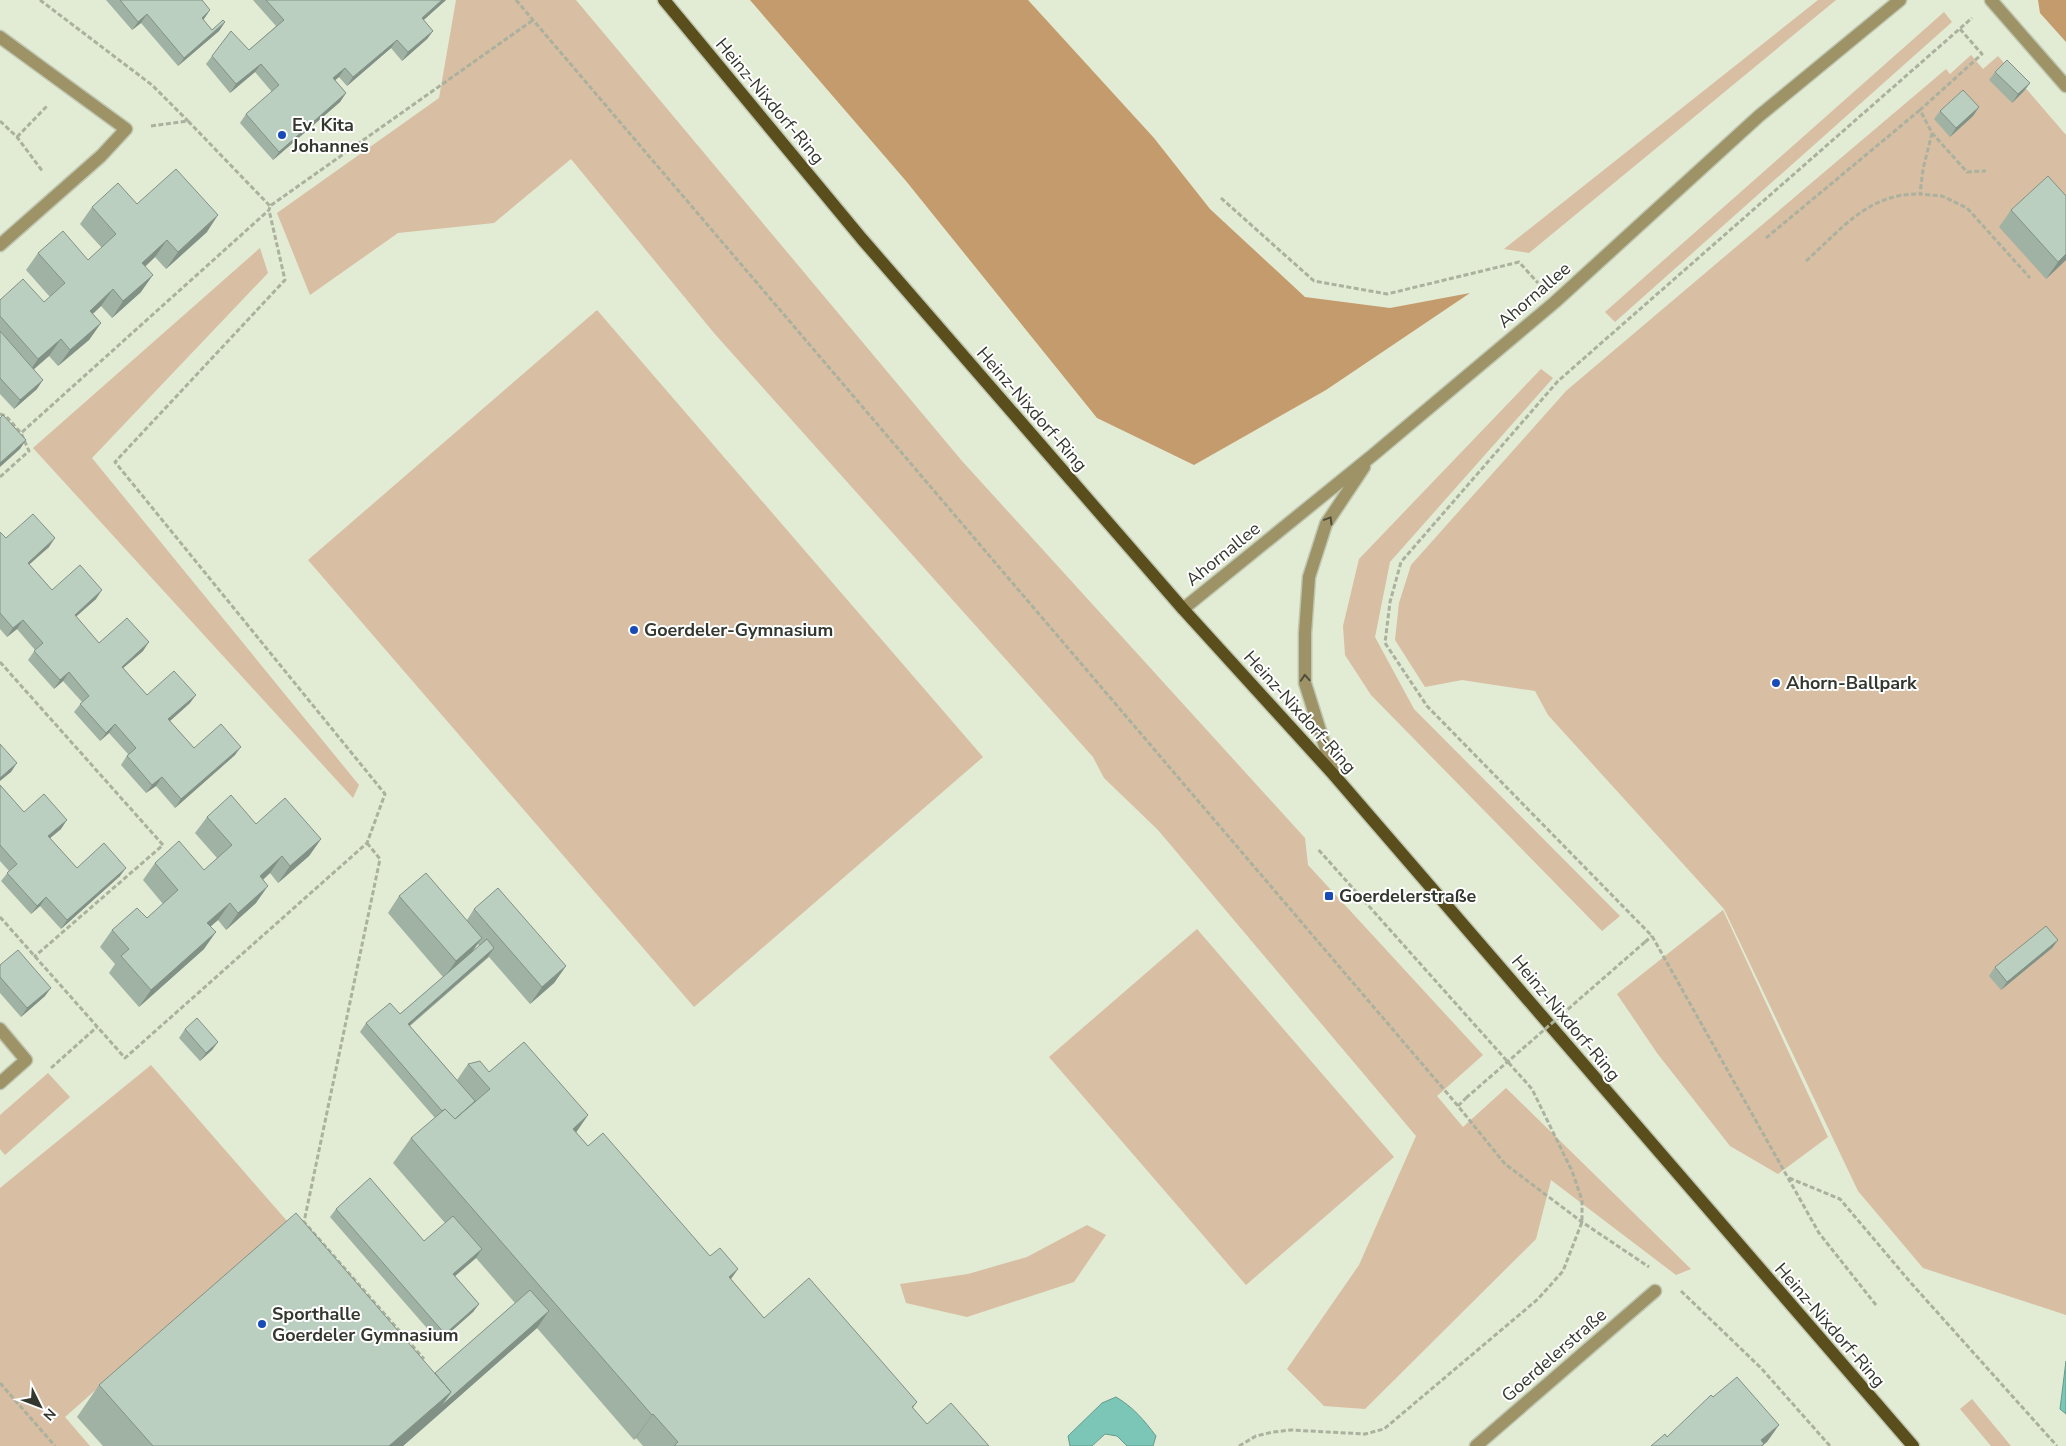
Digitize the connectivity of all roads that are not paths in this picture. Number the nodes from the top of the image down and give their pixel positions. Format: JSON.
{"nodes":[{"id":1,"x":664,"y":0,"type":"edge"},
{"id":2,"x":1900,"y":0,"type":"edge"},
{"id":3,"x":1991,"y":0,"type":"edge"},
{"id":4,"x":0,"y":37,"type":"edge"},
{"id":5,"x":2066,"y":86,"type":"edge"},
{"id":6,"x":0,"y":245,"type":"edge"},
{"id":7,"x":1373,"y":455,"type":"junction"},
{"id":8,"x":1183,"y":609,"type":"junction"},
{"id":9,"x":1334,"y":775,"type":"junction"},
{"id":10,"x":0,"y":1029,"type":"edge"},
{"id":11,"x":0,"y":1083,"type":"edge"},
{"id":12,"x":1655,"y":1291,"type":"dead end"},
{"id":13,"x":1476,"y":1446,"type":"edge"},
{"id":14,"x":1913,"y":1446,"type":"edge"}],
"edges":[{"from":1,"to":8,"type":"main road","name":"Heinz-Nixdorf-Ring"},
{"from":2,"to":7,"type":"street","name":"Ahornallee"},
{"from":3,"to":5,"type":"street"},
{"from":4,"to":6,"type":"street"},
{"from":7,"to":8,"type":"street","name":"Ahornallee"},
{"from":9,"to":7,"type":"street","one_way":true},
{"from":8,"to":9,"type":"main road","name":"Heinz-Nixdorf-Ring"},
{"from":9,"to":14,"type":"main road","name":"Heinz-Nixdorf-Ring"},
{"from":10,"to":11,"type":"street"},
{"from":12,"to":13,"type":"street","name":"Goerdelerstraße"}]}
